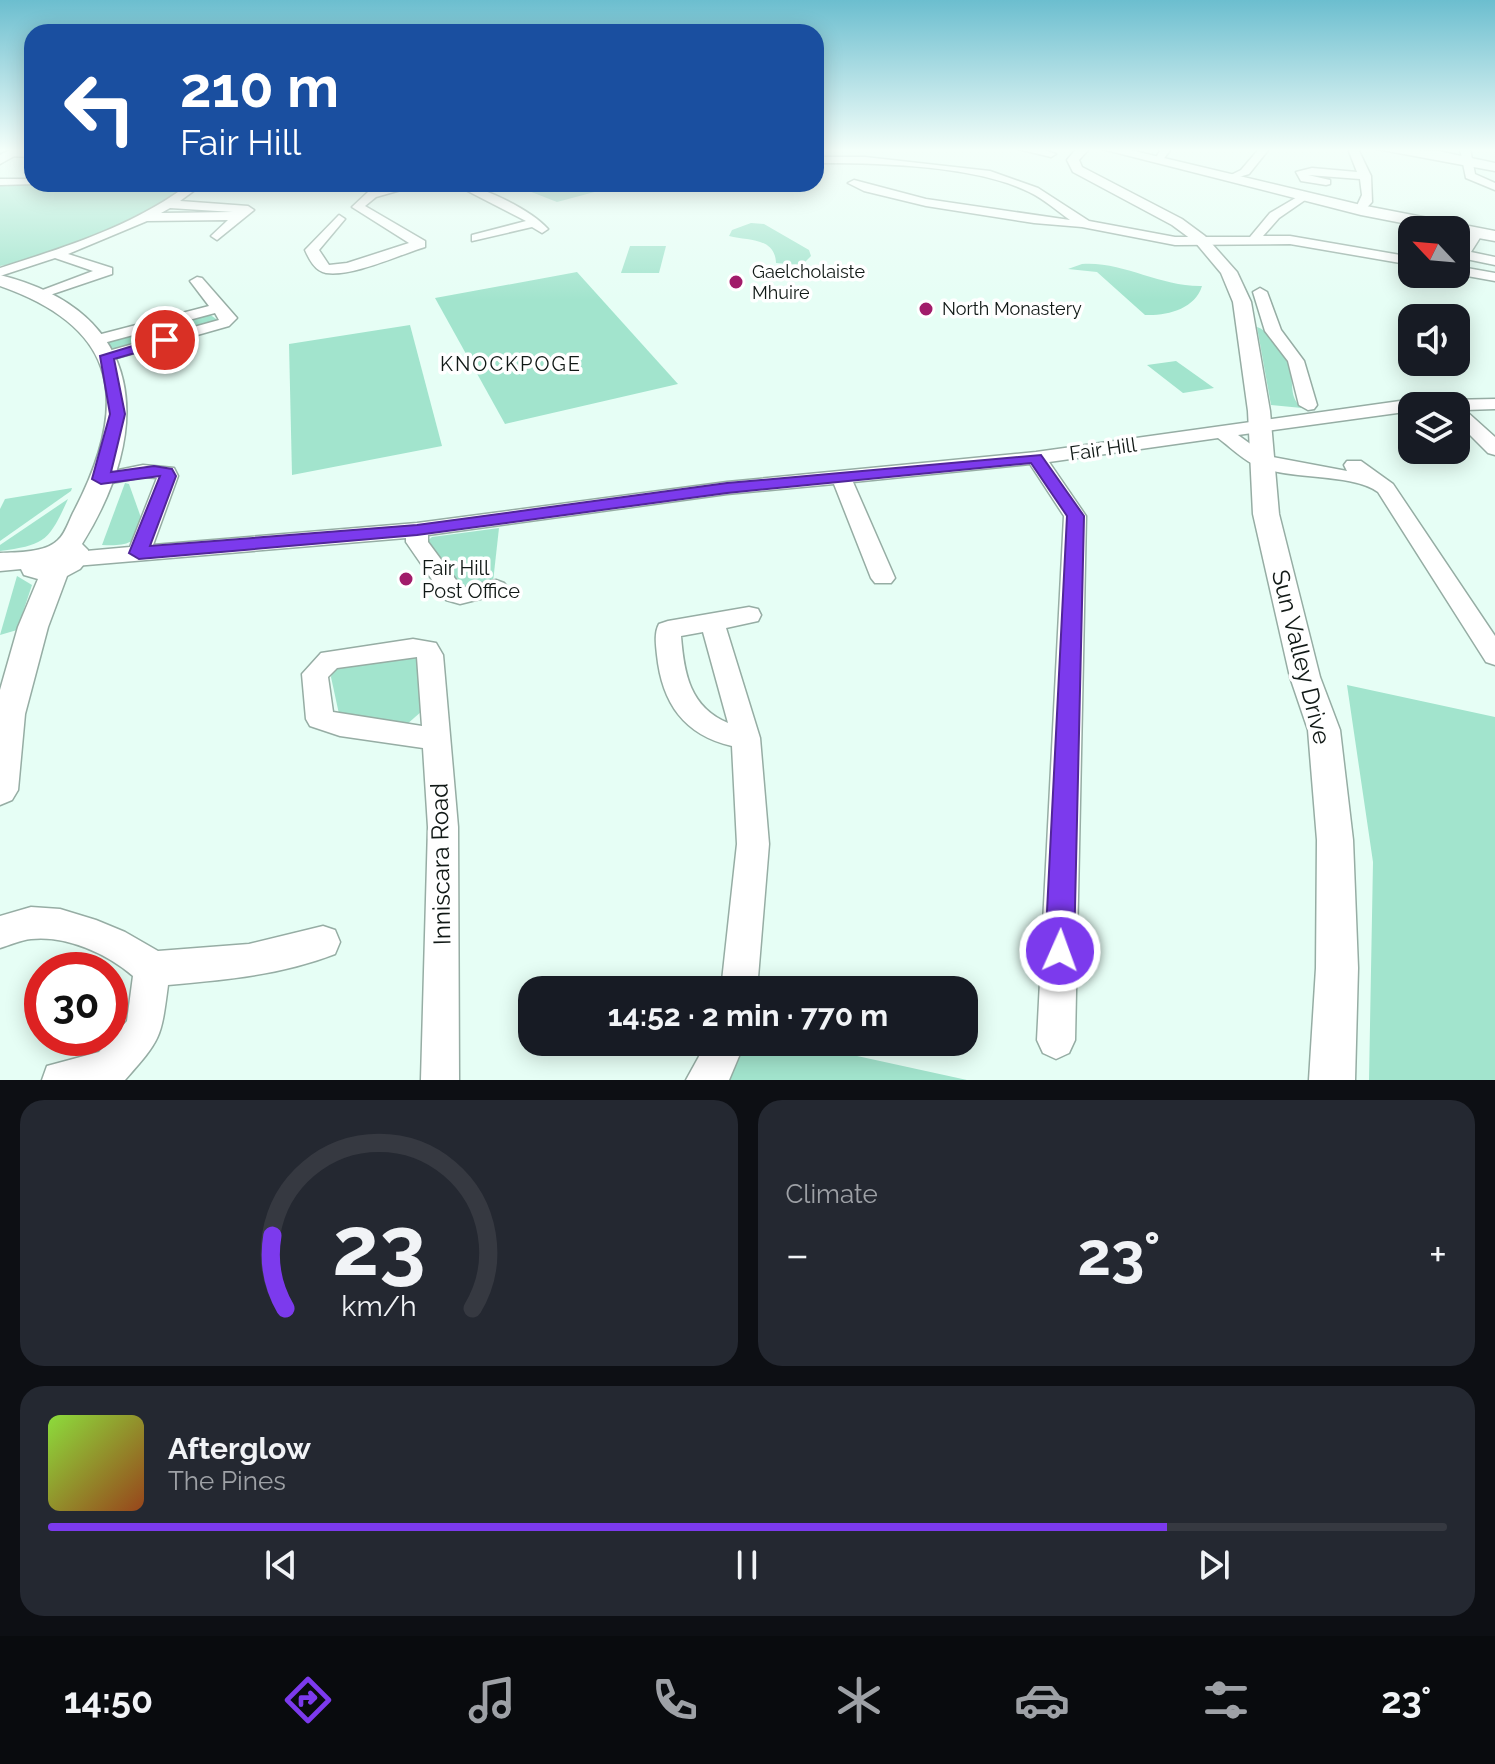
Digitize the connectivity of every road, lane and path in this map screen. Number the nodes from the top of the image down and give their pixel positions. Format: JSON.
{"nodes":[{"id":1,"x":176,"y":199,"type":"edge"},
{"id":2,"x":363,"y":199,"type":"edge"},
{"id":3,"x":489,"y":199,"type":"edge"},
{"id":4,"x":914,"y":199,"type":"edge"},
{"id":5,"x":1047,"y":199,"type":"edge"},
{"id":6,"x":1134,"y":199,"type":"edge"},
{"id":7,"x":1289,"y":199,"type":"edge"},
{"id":8,"x":1335,"y":199,"type":"edge"},
{"id":9,"x":1366,"y":199,"type":"edge"},
{"id":10,"x":170,"y":204,"type":"junction"},
{"id":11,"x":1361,"y":210,"type":"junction"},
{"id":12,"x":239,"y":216,"type":"junction"},
{"id":13,"x":148,"y":217,"type":"junction"},
{"id":14,"x":339,"y":219,"type":"dead end"},
{"id":15,"x":1087,"y":228,"type":"junction"},
{"id":16,"x":1477,"y":233,"type":"junction"},
{"id":17,"x":217,"y":236,"type":"dead end"},
{"id":18,"x":1495,"y":236,"type":"edge"},
{"id":19,"x":477,"y":238,"type":"dead end"},
{"id":20,"x":1162,"y":239,"type":"junction"},
{"id":21,"x":1255,"y":241,"type":"junction"},
{"id":22,"x":1203,"y":242,"type":"junction"},
{"id":23,"x":1470,"y":244,"type":"edge"},
{"id":24,"x":55,"y":254,"type":"junction"},
{"id":25,"x":1398,"y":259,"type":"edge"},
{"id":26,"x":1495,"y":261,"type":"edge"},
{"id":27,"x":1470,"y":262,"type":"edge"},
{"id":28,"x":1470,"y":268,"type":"edge"},
{"id":29,"x":0,"y":272,"type":"edge"},
{"id":30,"x":1495,"y":277,"type":"edge"},
{"id":31,"x":0,"y":280,"type":"edge"},
{"id":32,"x":197,"y":281,"type":"dead end"},
{"id":33,"x":1260,"y":292,"type":"dead end"},
{"id":34,"x":39,"y":294,"type":"junction"},
{"id":35,"x":1246,"y":322,"type":"junction"},
{"id":36,"x":1271,"y":325,"type":"junction"},
{"id":37,"x":101,"y":348,"type":"junction"},
{"id":38,"x":1495,"y":404,"type":"edge"},
{"id":39,"x":1308,"y":405,"type":"dead end"},
{"id":40,"x":1398,"y":406,"type":"edge"},
{"id":41,"x":1470,"y":406,"type":"edge"},
{"id":42,"x":1470,"y":423,"type":"edge"},
{"id":43,"x":1258,"y":427,"type":"junction"},
{"id":44,"x":1223,"y":432,"type":"junction"},
{"id":45,"x":1495,"y":449,"type":"edge"},
{"id":46,"x":1036,"y":458,"type":"junction"},
{"id":47,"x":1261,"y":461,"type":"junction"},
{"id":48,"x":841,"y":476,"type":"junction"},
{"id":49,"x":101,"y":479,"type":"junction"},
{"id":50,"x":417,"y":530,"type":"junction"},
{"id":51,"x":139,"y":553,"type":"junction"},
{"id":52,"x":58,"y":559,"type":"junction"},
{"id":53,"x":0,"y":562,"type":"edge"},
{"id":54,"x":883,"y":578,"type":"dead end"},
{"id":55,"x":496,"y":588,"type":"dead end"},
{"id":56,"x":749,"y":615,"type":"dead end"},
{"id":57,"x":712,"y":622,"type":"junction"},
{"id":58,"x":1495,"y":656,"type":"edge"},
{"id":59,"x":4,"y":715,"type":"edge"},
{"id":60,"x":746,"y":738,"type":"junction"},
{"id":61,"x":437,"y":739,"type":"junction"},
{"id":62,"x":0,"y":790,"type":"edge"},
{"id":63,"x":0,"y":932,"type":"edge"},
{"id":64,"x":323,"y":942,"type":"dead end"},
{"id":65,"x":152,"y":969,"type":"junction"},
{"id":66,"x":740,"y":976,"type":"edge"},
{"id":67,"x":1056,"y":1040,"type":"dead end"},
{"id":68,"x":720,"y":1056,"type":"edge"},
{"id":69,"x":61,"y":1080,"type":"edge"},
{"id":70,"x":440,"y":1080,"type":"edge"},
{"id":71,"x":705,"y":1080,"type":"edge"},
{"id":72,"x":1332,"y":1080,"type":"edge"}],
"edges":[{"from":1,"to":10,"type":"street"},
{"from":2,"to":14,"type":"street"},
{"from":3,"to":19,"type":"street"},
{"from":4,"to":15,"type":"street"},
{"from":5,"to":15,"type":"street"},
{"from":6,"to":22,"type":"street","name":"Sun Valley Drive"},
{"from":7,"to":21,"type":"street"},
{"from":8,"to":11,"type":"main road"},
{"from":9,"to":11,"type":"street"},
{"from":10,"to":12,"type":"street"},
{"from":10,"to":13,"type":"street"},
{"from":11,"to":16,"type":"main road"},
{"from":12,"to":13,"type":"street"},
{"from":12,"to":17,"type":"street"},
{"from":13,"to":24,"type":"street"},
{"from":15,"to":20,"type":"street"},
{"from":15,"to":20,"type":"street"},
{"from":16,"to":18,"type":"main road"},
{"from":16,"to":23,"type":"street"},
{"from":20,"to":22,"type":"street"},
{"from":21,"to":22,"type":"street"},
{"from":21,"to":25,"type":"street"},
{"from":22,"to":35,"type":"street","name":"Sun Valley Drive"},
{"from":24,"to":29,"type":"street"},
{"from":24,"to":34,"type":"street"},
{"from":26,"to":27,"type":"street"},
{"from":28,"to":30,"type":"street"},
{"from":31,"to":34,"type":"street"},
{"from":32,"to":37,"type":"street"},
{"from":33,"to":36,"type":"street"},
{"from":34,"to":37,"type":"street"},
{"from":35,"to":36,"type":"street"},
{"from":35,"to":43,"type":"street","name":"Sun Valley Drive"},
{"from":36,"to":39,"type":"street"},
{"from":37,"to":49,"type":"street"},
{"from":38,"to":41,"type":"street","name":"Fair Hill"},
{"from":40,"to":43,"type":"street","name":"Fair Hill"},
{"from":42,"to":45,"type":"street"},
{"from":43,"to":44,"type":"street","name":"Fair Hill"},
{"from":43,"to":47,"type":"street","name":"Sun Valley Drive"},
{"from":44,"to":46,"type":"street","name":"Fair Hill"},
{"from":44,"to":47,"type":"street"},
{"from":46,"to":48,"type":"street","name":"Fair Hill"},
{"from":46,"to":67,"type":"street"},
{"from":47,"to":58,"type":"street"},
{"from":47,"to":72,"type":"street","name":"Sun Valley Drive"},
{"from":48,"to":50,"type":"street","name":"Fair Hill"},
{"from":48,"to":54,"type":"street"},
{"from":49,"to":51,"type":"street"},
{"from":49,"to":52,"type":"street"},
{"from":50,"to":51,"type":"street","name":"Fair Hill"},
{"from":50,"to":55,"type":"street"},
{"from":51,"to":52,"type":"street","name":"Fair Hill"},
{"from":52,"to":53,"type":"street"},
{"from":52,"to":59,"type":"street"},
{"from":56,"to":57,"type":"street"},
{"from":57,"to":60,"type":"street"},
{"from":57,"to":60,"type":"street"},
{"from":59,"to":62,"type":"street"},
{"from":60,"to":66,"type":"street"},
{"from":61,"to":61,"type":"street","name":"Inniscara Road"},
{"from":61,"to":70,"type":"street","name":"Inniscara Road"},
{"from":63,"to":65,"type":"street"},
{"from":64,"to":65,"type":"street"},
{"from":65,"to":69,"type":"street"},
{"from":68,"to":71,"type":"street"}]}
